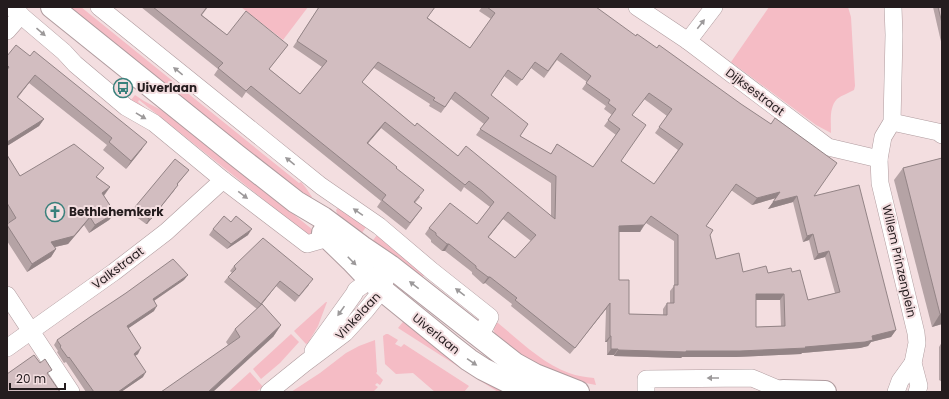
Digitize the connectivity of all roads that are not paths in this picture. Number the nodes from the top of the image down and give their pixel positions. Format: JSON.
{"nodes":[{"id":1,"x":52,"y":7,"type":"edge"},
{"id":2,"x":99,"y":7,"type":"edge"},
{"id":3,"x":637,"y":7,"type":"edge"},
{"id":4,"x":714,"y":7,"type":"edge"},
{"id":5,"x":893,"y":7,"type":"edge"},
{"id":6,"x":16,"y":11,"type":"edge"},
{"id":7,"x":7,"y":31,"type":"edge"},
{"id":8,"x":688,"y":41,"type":"junction"},
{"id":9,"x":892,"y":122,"type":"junction"},
{"id":10,"x":942,"y":135,"type":"edge"},
{"id":11,"x":879,"y":159,"type":"junction"},
{"id":12,"x":223,"y":180,"type":"junction"},
{"id":13,"x":321,"y":186,"type":"junction"},
{"id":14,"x":325,"y":228,"type":"junction"},
{"id":15,"x":390,"y":266,"type":"junction"},
{"id":16,"x":376,"y":285,"type":"junction"},
{"id":17,"x":7,"y":296,"type":"edge"},
{"id":18,"x":31,"y":331,"type":"junction"},
{"id":19,"x":480,"y":336,"type":"junction"},
{"id":20,"x":7,"y":348,"type":"edge"},
{"id":21,"x":913,"y":364,"type":"junction"},
{"id":22,"x":646,"y":385,"type":"edge"},
{"id":23,"x":72,"y":392,"type":"edge"},
{"id":24,"x":268,"y":392,"type":"edge"},
{"id":25,"x":565,"y":392,"type":"edge"},
{"id":26,"x":578,"y":392,"type":"edge"},
{"id":27,"x":781,"y":392,"type":"edge"},
{"id":28,"x":825,"y":392,"type":"edge"},
{"id":29,"x":896,"y":392,"type":"edge"},
{"id":30,"x":917,"y":392,"type":"edge"}],
"edges":[{"from":1,"to":14,"type":"main road","name":"Uiverlaan"},
{"from":13,"to":2,"type":"street","one_way":true},
{"from":3,"to":8,"type":"street","name":"Dijksestraat"},
{"from":8,"to":4,"type":"street","one_way":true},
{"from":5,"to":9,"type":"street"},
{"from":6,"to":7,"type":"street"},
{"from":6,"to":12,"type":"street","one_way":true},
{"from":8,"to":11,"type":"street","name":"Dijksestraat"},
{"from":9,"to":10,"type":"street"},
{"from":9,"to":11,"type":"street","name":"Willem Prinzenplein"},
{"from":11,"to":21,"type":"street","name":"Willem Prinzenplein"},
{"from":12,"to":14,"type":"street","one_way":true},
{"from":12,"to":18,"type":"street","name":"Valkstraat"},
{"from":13,"to":14,"type":"street"},
{"from":19,"to":13,"type":"street","one_way":true},
{"from":14,"to":15,"type":"main road","name":"Uiverlaan"},
{"from":14,"to":16,"type":"main road","name":"Uiverlaan","one_way":true},
{"from":15,"to":16,"type":"street","name":"Vinkelaan"},
{"from":19,"to":15,"type":"main road","name":"Uiverlaan","one_way":true},
{"from":16,"to":24,"type":"street","name":"Vinkelaan"},
{"from":16,"to":25,"type":"main road","name":"Uiverlaan","one_way":true},
{"from":17,"to":18,"type":"street"},
{"from":18,"to":20,"type":"street","name":"Valkstraat"},
{"from":18,"to":23,"type":"street"},
{"from":19,"to":26,"type":"main road","name":"Uiverlaan"},
{"from":21,"to":29,"type":"street","name":"Willem Prinzenplein"},
{"from":21,"to":30,"type":"street","name":"Willem Prinzenplein"},
{"from":27,"to":22,"type":"street","one_way":true},
{"from":27,"to":28,"type":"main road"}]}
